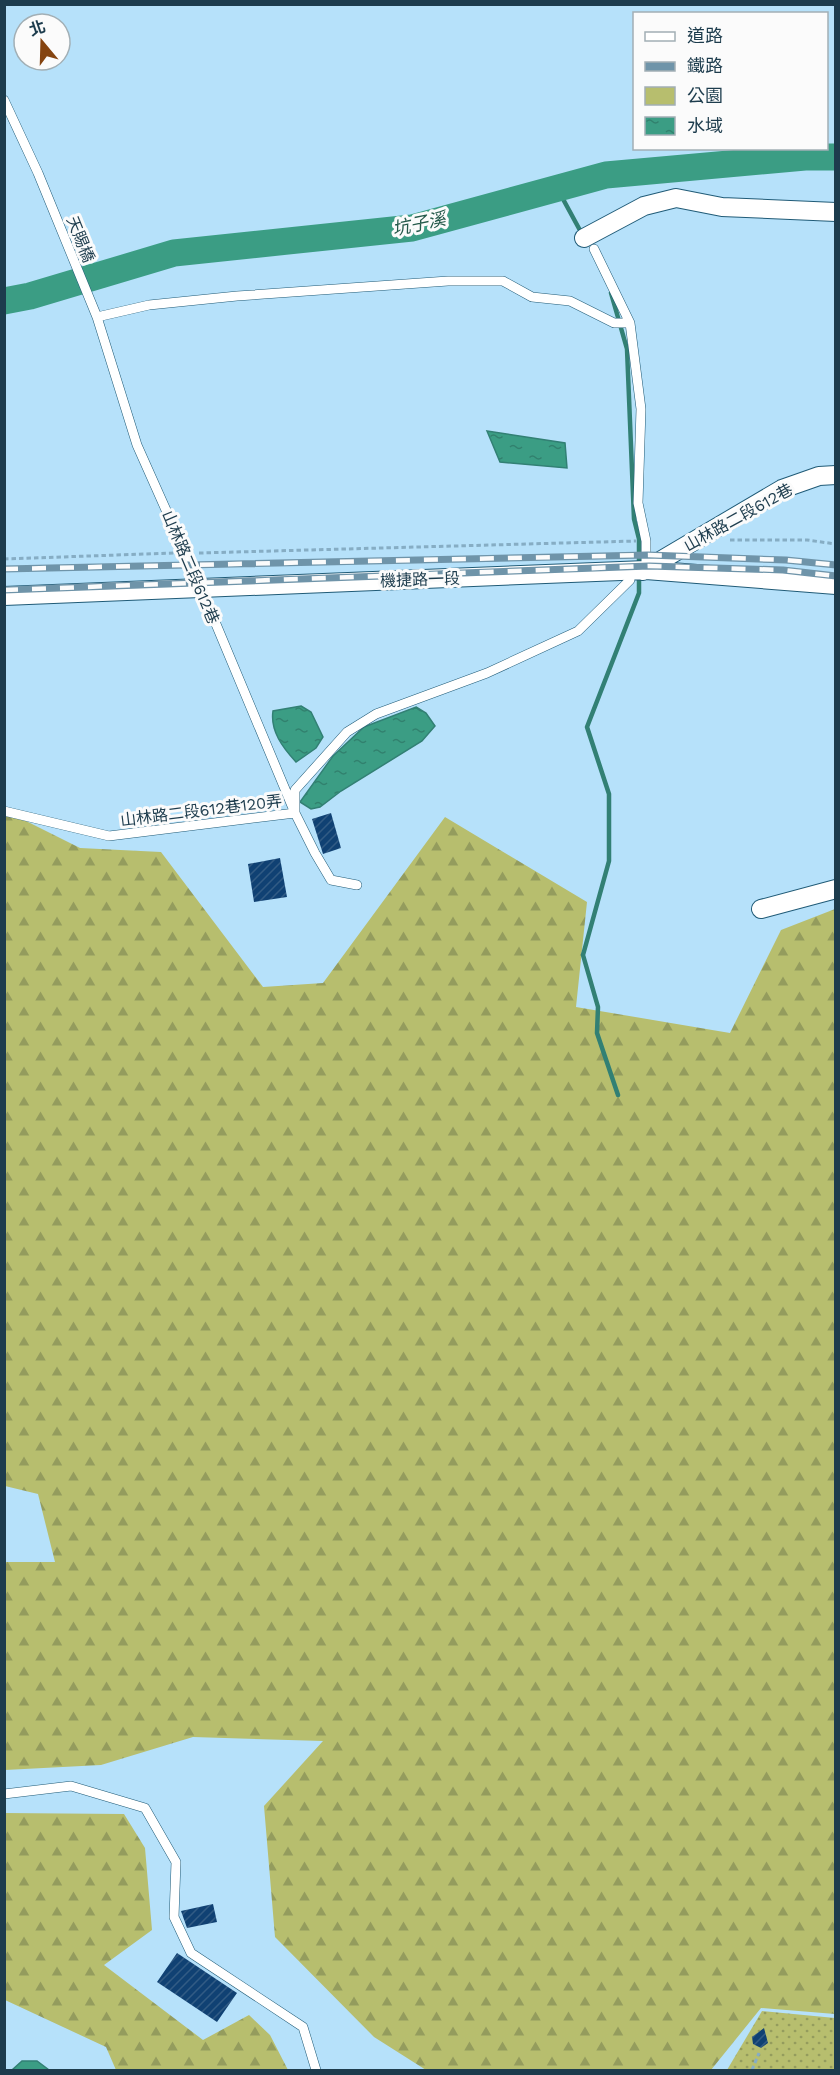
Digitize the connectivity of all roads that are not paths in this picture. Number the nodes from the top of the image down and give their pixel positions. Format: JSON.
{"nodes":[{"id":1,"x":4,"y":100,"type":"edge"},
{"id":2,"x":836,"y":212,"type":"edge"},
{"id":3,"x":589,"y":244,"type":"joint"},
{"id":4,"x":97,"y":317,"type":"junction"},
{"id":5,"x":630,"y":323,"type":"junction"},
{"id":6,"x":836,"y":475,"type":"edge"},
{"id":7,"x":639,"y":572,"type":"junction"},
{"id":8,"x":836,"y":585,"type":"edge"},
{"id":9,"x":201,"y":588,"type":"junction"},
{"id":10,"x":4,"y":596,"type":"edge"},
{"id":11,"x":4,"y":810,"type":"edge"},
{"id":12,"x":296,"y":813,"type":"junction"},
{"id":13,"x":357,"y":885,"type":"dead end"},
{"id":14,"x":836,"y":889,"type":"edge"},
{"id":15,"x":761,"y":909,"type":"dead end"},
{"id":16,"x":4,"y":1794,"type":"edge"},
{"id":17,"x":316,"y":2070,"type":"edge"}],
"edges":[{"from":1,"to":4,"type":"lane","name":"天賜橋"},
{"from":2,"to":3,"type":"street"},
{"from":3,"to":5,"type":"lane"},
{"from":4,"to":5,"type":"lane"},
{"from":4,"to":9,"type":"lane","name":"山林路二段612巷"},
{"from":5,"to":7,"type":"lane"},
{"from":6,"to":7,"type":"street","name":"山林路二段612巷"},
{"from":7,"to":8,"type":"street","name":"機捷路一段"},
{"from":7,"to":9,"type":"street","name":"機捷路一段"},
{"from":7,"to":12,"type":"lane","name":"山林路二段612巷"},
{"from":9,"to":10,"type":"street","name":"機捷路一段"},
{"from":9,"to":12,"type":"lane","name":"山林路二段612巷"},
{"from":11,"to":12,"type":"lane","name":"山林路二段612巷120弄"},
{"from":12,"to":13,"type":"lane","name":"山林路二段612巷"},
{"from":14,"to":15,"type":"street"},
{"from":16,"to":17,"type":"lane"}]}
